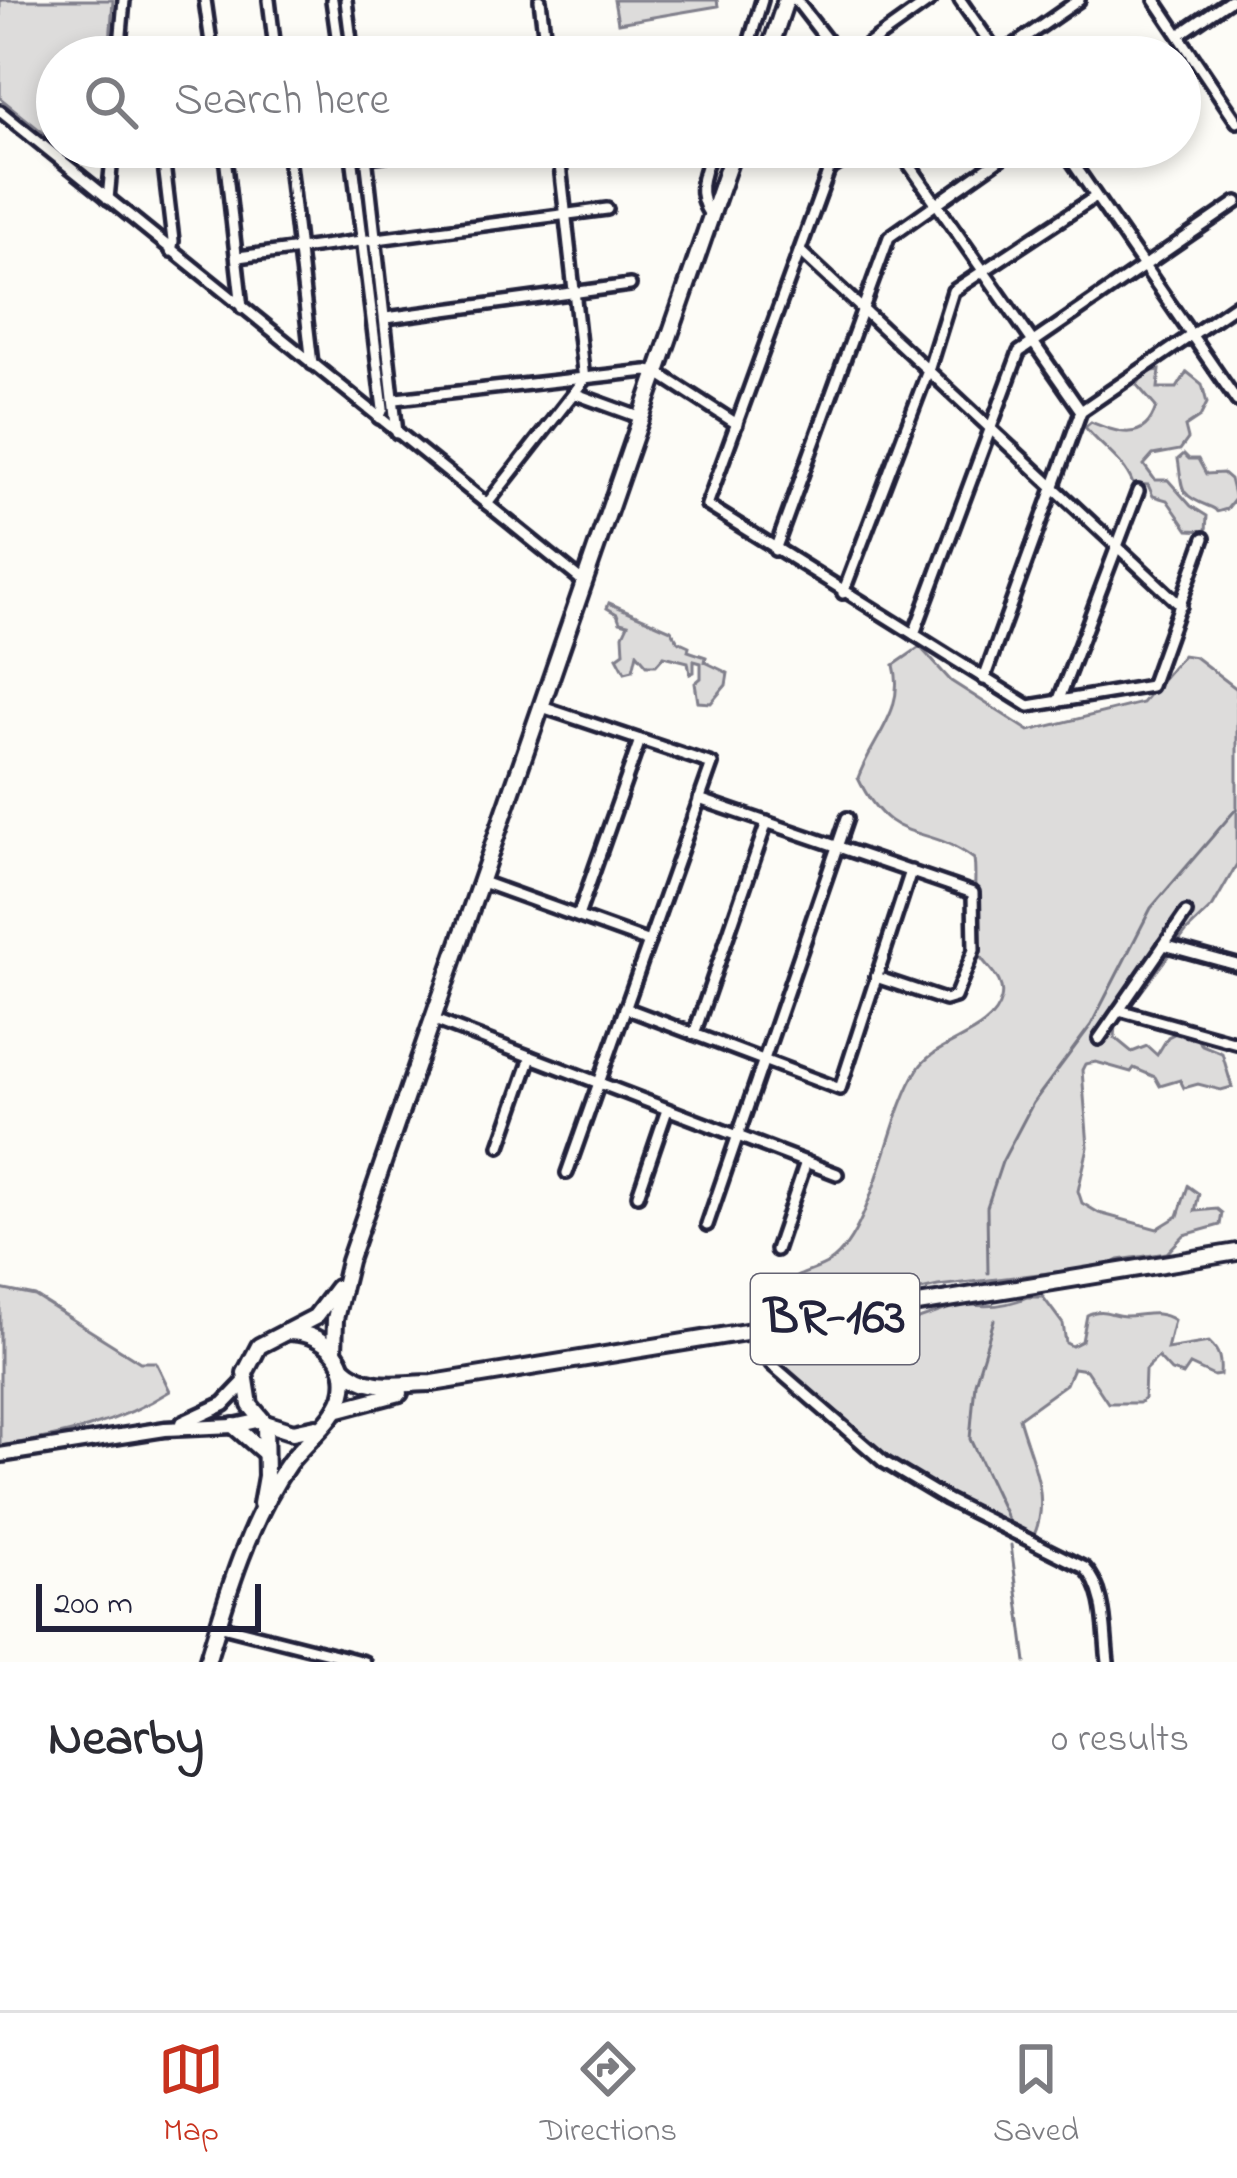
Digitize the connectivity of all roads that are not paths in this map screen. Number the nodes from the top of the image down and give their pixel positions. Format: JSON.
{"nodes":[{"id":1,"x":124,"y":0,"type":"edge"},
{"id":2,"x":206,"y":0,"type":"edge"},
{"id":3,"x":269,"y":0,"type":"edge"},
{"id":4,"x":332,"y":0,"type":"edge"},
{"id":5,"x":347,"y":0,"type":"edge"},
{"id":6,"x":540,"y":0,"type":"edge"},
{"id":7,"x":762,"y":0,"type":"edge"},
{"id":8,"x":787,"y":0,"type":"edge"},
{"id":9,"x":796,"y":0,"type":"edge"},
{"id":10,"x":931,"y":0,"type":"edge"},
{"id":11,"x":960,"y":0,"type":"edge"},
{"id":12,"x":1079,"y":0,"type":"edge"},
{"id":13,"x":1155,"y":0,"type":"edge"},
{"id":14,"x":1230,"y":0,"type":"edge"},
{"id":15,"x":1179,"y":35,"type":"joint"},
{"id":16,"x":121,"y":36,"type":"edge"},
{"id":17,"x":210,"y":36,"type":"edge"},
{"id":18,"x":273,"y":36,"type":"edge"},
{"id":19,"x":337,"y":36,"type":"edge"},
{"id":20,"x":351,"y":36,"type":"edge"},
{"id":21,"x":544,"y":36,"type":"edge"},
{"id":22,"x":751,"y":36,"type":"edge"},
{"id":23,"x":774,"y":36,"type":"edge"},
{"id":24,"x":824,"y":36,"type":"edge"},
{"id":25,"x":880,"y":36,"type":"edge"},
{"id":26,"x":985,"y":36,"type":"edge"},
{"id":27,"x":1028,"y":36,"type":"edge"},
{"id":28,"x":1201,"y":68,"type":"edge"},
{"id":29,"x":1237,"y":98,"type":"edge"},
{"id":30,"x":1226,"y":106,"type":"junction"},
{"id":31,"x":0,"y":111,"type":"edge"},
{"id":32,"x":1237,"y":122,"type":"edge"},
{"id":33,"x":36,"y":140,"type":"edge"},
{"id":34,"x":70,"y":168,"type":"edge"},
{"id":35,"x":110,"y":168,"type":"edge"},
{"id":36,"x":164,"y":168,"type":"edge"},
{"id":37,"x":227,"y":168,"type":"edge"},
{"id":38,"x":289,"y":168,"type":"edge"},
{"id":39,"x":354,"y":168,"type":"edge"},
{"id":40,"x":367,"y":168,"type":"edge"},
{"id":41,"x":561,"y":168,"type":"edge"},
{"id":42,"x":705,"y":168,"type":"edge"},
{"id":43,"x":728,"y":168,"type":"edge"},
{"id":44,"x":833,"y":168,"type":"edge"},
{"id":45,"x":912,"y":168,"type":"edge"},
{"id":46,"x":987,"y":168,"type":"edge"},
{"id":47,"x":1076,"y":168,"type":"edge"},
{"id":48,"x":1095,"y":197,"type":"junction"},
{"id":49,"x":108,"y":199,"type":"junction"},
{"id":50,"x":1237,"y":202,"type":"edge"},
{"id":51,"x":937,"y":203,"type":"junction"},
{"id":52,"x":607,"y":209,"type":"dead end"},
{"id":53,"x":566,"y":214,"type":"junction"},
{"id":54,"x":712,"y":217,"type":"junction"},
{"id":55,"x":376,"y":239,"type":"junction"},
{"id":56,"x":363,"y":241,"type":"junction"},
{"id":57,"x":298,"y":248,"type":"junction"},
{"id":58,"x":171,"y":251,"type":"junction"},
{"id":59,"x":800,"y":251,"type":"junction"},
{"id":60,"x":238,"y":257,"type":"junction"},
{"id":61,"x":1143,"y":267,"type":"junction"},
{"id":62,"x":985,"y":269,"type":"junction"},
{"id":63,"x":630,"y":285,"type":"dead end"},
{"id":64,"x":576,"y":294,"type":"junction"},
{"id":65,"x":1237,"y":304,"type":"edge"},
{"id":66,"x":242,"y":308,"type":"junction"},
{"id":67,"x":866,"y":309,"type":"junction"},
{"id":68,"x":386,"y":318,"type":"junction"},
{"id":69,"x":1190,"y":335,"type":"junction"},
{"id":70,"x":1030,"y":342,"type":"junction"},
{"id":71,"x":312,"y":364,"type":"junction"},
{"id":72,"x":929,"y":368,"type":"junction"},
{"id":73,"x":658,"y":373,"type":"junction"},
{"id":74,"x":584,"y":380,"type":"junction"},
{"id":75,"x":576,"y":394,"type":"junction"},
{"id":76,"x":395,"y":399,"type":"junction"},
{"id":77,"x":1237,"y":400,"type":"edge"},
{"id":78,"x":1082,"y":411,"type":"junction"},
{"id":79,"x":379,"y":418,"type":"junction"},
{"id":80,"x":642,"y":418,"type":"junction"},
{"id":81,"x":737,"y":424,"type":"junction"},
{"id":82,"x":991,"y":429,"type":"junction"},
{"id":83,"x":398,"y":433,"type":"junction"},
{"id":84,"x":1054,"y":488,"type":"junction"},
{"id":85,"x":1138,"y":491,"type":"dead end"},
{"id":86,"x":487,"y":504,"type":"junction"},
{"id":87,"x":1204,"y":538,"type":"dead end"},
{"id":88,"x":1116,"y":546,"type":"junction"},
{"id":89,"x":776,"y":550,"type":"junction"},
{"id":90,"x":584,"y":583,"type":"junction"},
{"id":91,"x":843,"y":593,"type":"junction"},
{"id":92,"x":1181,"y":606,"type":"junction"},
{"id":93,"x":914,"y":634,"type":"junction"},
{"id":94,"x":984,"y":679,"type":"junction"},
{"id":95,"x":1058,"y":702,"type":"junction"},
{"id":96,"x":542,"y":707,"type":"junction"},
{"id":97,"x":640,"y":740,"type":"junction"},
{"id":98,"x":699,"y":799,"type":"junction"},
{"id":99,"x":848,"y":818,"type":"dead end"},
{"id":100,"x":767,"y":822,"type":"junction"},
{"id":101,"x":838,"y":846,"type":"junction"},
{"id":102,"x":911,"y":871,"type":"junction"},
{"id":103,"x":482,"y":882,"type":"junction"},
{"id":104,"x":1186,"y":913,"type":"dead end"},
{"id":105,"x":578,"y":916,"type":"junction"},
{"id":106,"x":649,"y":942,"type":"junction"},
{"id":107,"x":1164,"y":945,"type":"junction"},
{"id":108,"x":1237,"y":965,"type":"edge"},
{"id":109,"x":876,"y":977,"type":"junction"},
{"id":110,"x":625,"y":1008,"type":"junction"},
{"id":111,"x":1119,"y":1010,"type":"junction"},
{"id":112,"x":432,"y":1019,"type":"junction"},
{"id":113,"x":694,"y":1034,"type":"junction"},
{"id":114,"x":1099,"y":1039,"type":"dead end"},
{"id":115,"x":1237,"y":1042,"type":"edge"},
{"id":116,"x":531,"y":1057,"type":"junction"},
{"id":117,"x":764,"y":1060,"type":"junction"},
{"id":118,"x":598,"y":1085,"type":"junction"},
{"id":119,"x":667,"y":1110,"type":"junction"},
{"id":120,"x":737,"y":1136,"type":"junction"},
{"id":121,"x":500,"y":1145,"type":"dead end"},
{"id":122,"x":806,"y":1162,"type":"junction"},
{"id":123,"x":567,"y":1173,"type":"dead end"},
{"id":124,"x":837,"y":1174,"type":"dead end"},
{"id":125,"x":638,"y":1195,"type":"dead end"},
{"id":126,"x":706,"y":1225,"type":"dead end"},
{"id":127,"x":776,"y":1250,"type":"dead end"},
{"id":128,"x":1237,"y":1252,"type":"edge"},
{"id":129,"x":350,"y":1261,"type":"junction"},
{"id":130,"x":286,"y":1332,"type":"junction"},
{"id":131,"x":756,"y":1332,"type":"junction"},
{"id":132,"x":334,"y":1352,"type":"junction"},
{"id":133,"x":342,"y":1367,"type":"junction"},
{"id":134,"x":244,"y":1383,"type":"junction"},
{"id":135,"x":433,"y":1383,"type":"junction"},
{"id":136,"x":336,"y":1410,"type":"junction"},
{"id":137,"x":264,"y":1421,"type":"junction"},
{"id":138,"x":320,"y":1425,"type":"junction"},
{"id":139,"x":234,"y":1426,"type":"junction"},
{"id":140,"x":165,"y":1429,"type":"junction"},
{"id":141,"x":265,"y":1453,"type":"junction"},
{"id":142,"x":0,"y":1455,"type":"edge"},
{"id":143,"x":259,"y":1515,"type":"junction"},
{"id":144,"x":218,"y":1625,"type":"junction"},
{"id":145,"x":207,"y":1662,"type":"edge"},
{"id":146,"x":364,"y":1662,"type":"edge"},
{"id":147,"x":1108,"y":1662,"type":"edge"}],
"edges":[{"from":1,"to":16,"type":"street"},
{"from":2,"to":17,"type":"street"},
{"from":3,"to":18,"type":"street"},
{"from":4,"to":19,"type":"street"},
{"from":5,"to":20,"type":"street"},
{"from":6,"to":21,"type":"street"},
{"from":7,"to":22,"type":"street"},
{"from":8,"to":23,"type":"highway"},
{"from":9,"to":24,"type":"street"},
{"from":10,"to":25,"type":"street"},
{"from":11,"to":26,"type":"street"},
{"from":12,"to":27,"type":"street"},
{"from":13,"to":15,"type":"street"},
{"from":14,"to":15,"type":"street"},
{"from":28,"to":30,"type":"street"},
{"from":29,"to":30,"type":"street"},
{"from":30,"to":32,"type":"street"},
{"from":31,"to":33,"type":"street"},
{"from":34,"to":49,"type":"street"},
{"from":35,"to":49,"type":"street"},
{"from":36,"to":58,"type":"street"},
{"from":37,"to":60,"type":"street"},
{"from":38,"to":57,"type":"street"},
{"from":39,"to":56,"type":"street"},
{"from":40,"to":55,"type":"street"},
{"from":41,"to":53,"type":"street"},
{"from":42,"to":54,"type":"street"},
{"from":43,"to":54,"type":"highway"},
{"from":44,"to":59,"type":"street"},
{"from":45,"to":51,"type":"street"},
{"from":46,"to":51,"type":"street"},
{"from":47,"to":48,"type":"street"},
{"from":48,"to":61,"type":"street"},
{"from":48,"to":62,"type":"street"},
{"from":49,"to":58,"type":"street"},
{"from":50,"to":61,"type":"street"},
{"from":51,"to":62,"type":"street"},
{"from":51,"to":67,"type":"street"},
{"from":52,"to":53,"type":"street"},
{"from":53,"to":55,"type":"street"},
{"from":53,"to":64,"type":"street"},
{"from":54,"to":73,"type":"highway"},
{"from":55,"to":56,"type":"street"},
{"from":55,"to":68,"type":"street"},
{"from":56,"to":57,"type":"street"},
{"from":56,"to":79,"type":"street"},
{"from":57,"to":60,"type":"street"},
{"from":57,"to":71,"type":"street"},
{"from":58,"to":66,"type":"street"},
{"from":59,"to":67,"type":"street"},
{"from":59,"to":81,"type":"street"},
{"from":60,"to":66,"type":"street"},
{"from":61,"to":69,"type":"street"},
{"from":61,"to":70,"type":"street"},
{"from":62,"to":70,"type":"street"},
{"from":62,"to":72,"type":"street"},
{"from":63,"to":64,"type":"street"},
{"from":64,"to":68,"type":"street"},
{"from":64,"to":74,"type":"street"},
{"from":65,"to":69,"type":"street"},
{"from":66,"to":71,"type":"street"},
{"from":67,"to":72,"type":"street"},
{"from":67,"to":89,"type":"street"},
{"from":68,"to":76,"type":"street"},
{"from":69,"to":77,"type":"street"},
{"from":69,"to":78,"type":"street"},
{"from":70,"to":78,"type":"street"},
{"from":70,"to":82,"type":"street"},
{"from":71,"to":79,"type":"street"},
{"from":72,"to":82,"type":"street"},
{"from":72,"to":91,"type":"street"},
{"from":73,"to":74,"type":"street"},
{"from":73,"to":80,"type":"highway"},
{"from":73,"to":81,"type":"street"},
{"from":74,"to":75,"type":"street"},
{"from":74,"to":76,"type":"street"},
{"from":75,"to":80,"type":"street"},
{"from":75,"to":86,"type":"street"},
{"from":76,"to":83,"type":"street"},
{"from":78,"to":84,"type":"street"},
{"from":79,"to":83,"type":"street"},
{"from":80,"to":90,"type":"highway"},
{"from":81,"to":89,"type":"street"},
{"from":82,"to":84,"type":"street"},
{"from":82,"to":93,"type":"street"},
{"from":83,"to":86,"type":"street"},
{"from":84,"to":88,"type":"street"},
{"from":84,"to":94,"type":"street"},
{"from":85,"to":88,"type":"street"},
{"from":86,"to":90,"type":"street"},
{"from":87,"to":92,"type":"street"},
{"from":88,"to":92,"type":"street"},
{"from":88,"to":95,"type":"street"},
{"from":89,"to":91,"type":"street"},
{"from":90,"to":96,"type":"highway"},
{"from":91,"to":93,"type":"street"},
{"from":92,"to":95,"type":"street"},
{"from":93,"to":94,"type":"street"},
{"from":94,"to":95,"type":"street"},
{"from":96,"to":97,"type":"street"},
{"from":96,"to":103,"type":"highway"},
{"from":97,"to":98,"type":"street"},
{"from":97,"to":105,"type":"street"},
{"from":98,"to":100,"type":"street"},
{"from":98,"to":106,"type":"street"},
{"from":99,"to":101,"type":"street"},
{"from":100,"to":101,"type":"street"},
{"from":100,"to":113,"type":"street"},
{"from":101,"to":102,"type":"street"},
{"from":101,"to":117,"type":"street"},
{"from":102,"to":109,"type":"street"},
{"from":102,"to":109,"type":"street"},
{"from":103,"to":105,"type":"street"},
{"from":103,"to":112,"type":"highway"},
{"from":104,"to":107,"type":"street"},
{"from":105,"to":106,"type":"street"},
{"from":106,"to":110,"type":"street"},
{"from":107,"to":108,"type":"street"},
{"from":107,"to":111,"type":"street"},
{"from":109,"to":117,"type":"street"},
{"from":110,"to":113,"type":"street"},
{"from":110,"to":118,"type":"street"},
{"from":111,"to":114,"type":"street"},
{"from":111,"to":115,"type":"street"},
{"from":112,"to":116,"type":"street"},
{"from":112,"to":129,"type":"highway"},
{"from":113,"to":117,"type":"street"},
{"from":116,"to":118,"type":"street"},
{"from":116,"to":121,"type":"street"},
{"from":117,"to":120,"type":"street"},
{"from":118,"to":119,"type":"street"},
{"from":118,"to":123,"type":"street"},
{"from":119,"to":120,"type":"street"},
{"from":119,"to":125,"type":"street"},
{"from":120,"to":122,"type":"street"},
{"from":120,"to":126,"type":"street"},
{"from":122,"to":124,"type":"street"},
{"from":122,"to":127,"type":"street"},
{"from":128,"to":131,"type":"highway","number":"BR-163"},
{"from":129,"to":130,"type":"highway"},
{"from":129,"to":132,"type":"highway"},
{"from":130,"to":132,"type":"highway"},
{"from":130,"to":134,"type":"highway"},
{"from":131,"to":135,"type":"highway","number":"BR-163"},
{"from":131,"to":147,"type":"street"},
{"from":132,"to":133,"type":"highway"},
{"from":133,"to":135,"type":"highway","number":"BR-163"},
{"from":133,"to":136,"type":"highway"},
{"from":134,"to":137,"type":"highway","number":"BR-163"},
{"from":134,"to":140,"type":"main road"},
{"from":135,"to":136,"type":"highway","number":"BR-163"},
{"from":136,"to":138,"type":"highway","number":"BR-163"},
{"from":137,"to":138,"type":"highway"},
{"from":137,"to":139,"type":"main road"},
{"from":137,"to":141,"type":"highway","number":"BR-163"},
{"from":138,"to":143,"type":"highway","number":"BR-163"},
{"from":139,"to":140,"type":"main road"},
{"from":139,"to":141,"type":"highway"},
{"from":140,"to":142,"type":"main road"},
{"from":141,"to":143,"type":"highway","number":"BR-163"},
{"from":143,"to":144,"type":"highway","number":"BR-163"},
{"from":144,"to":145,"type":"highway","number":"BR-163"},
{"from":144,"to":146,"type":"street"}]}
